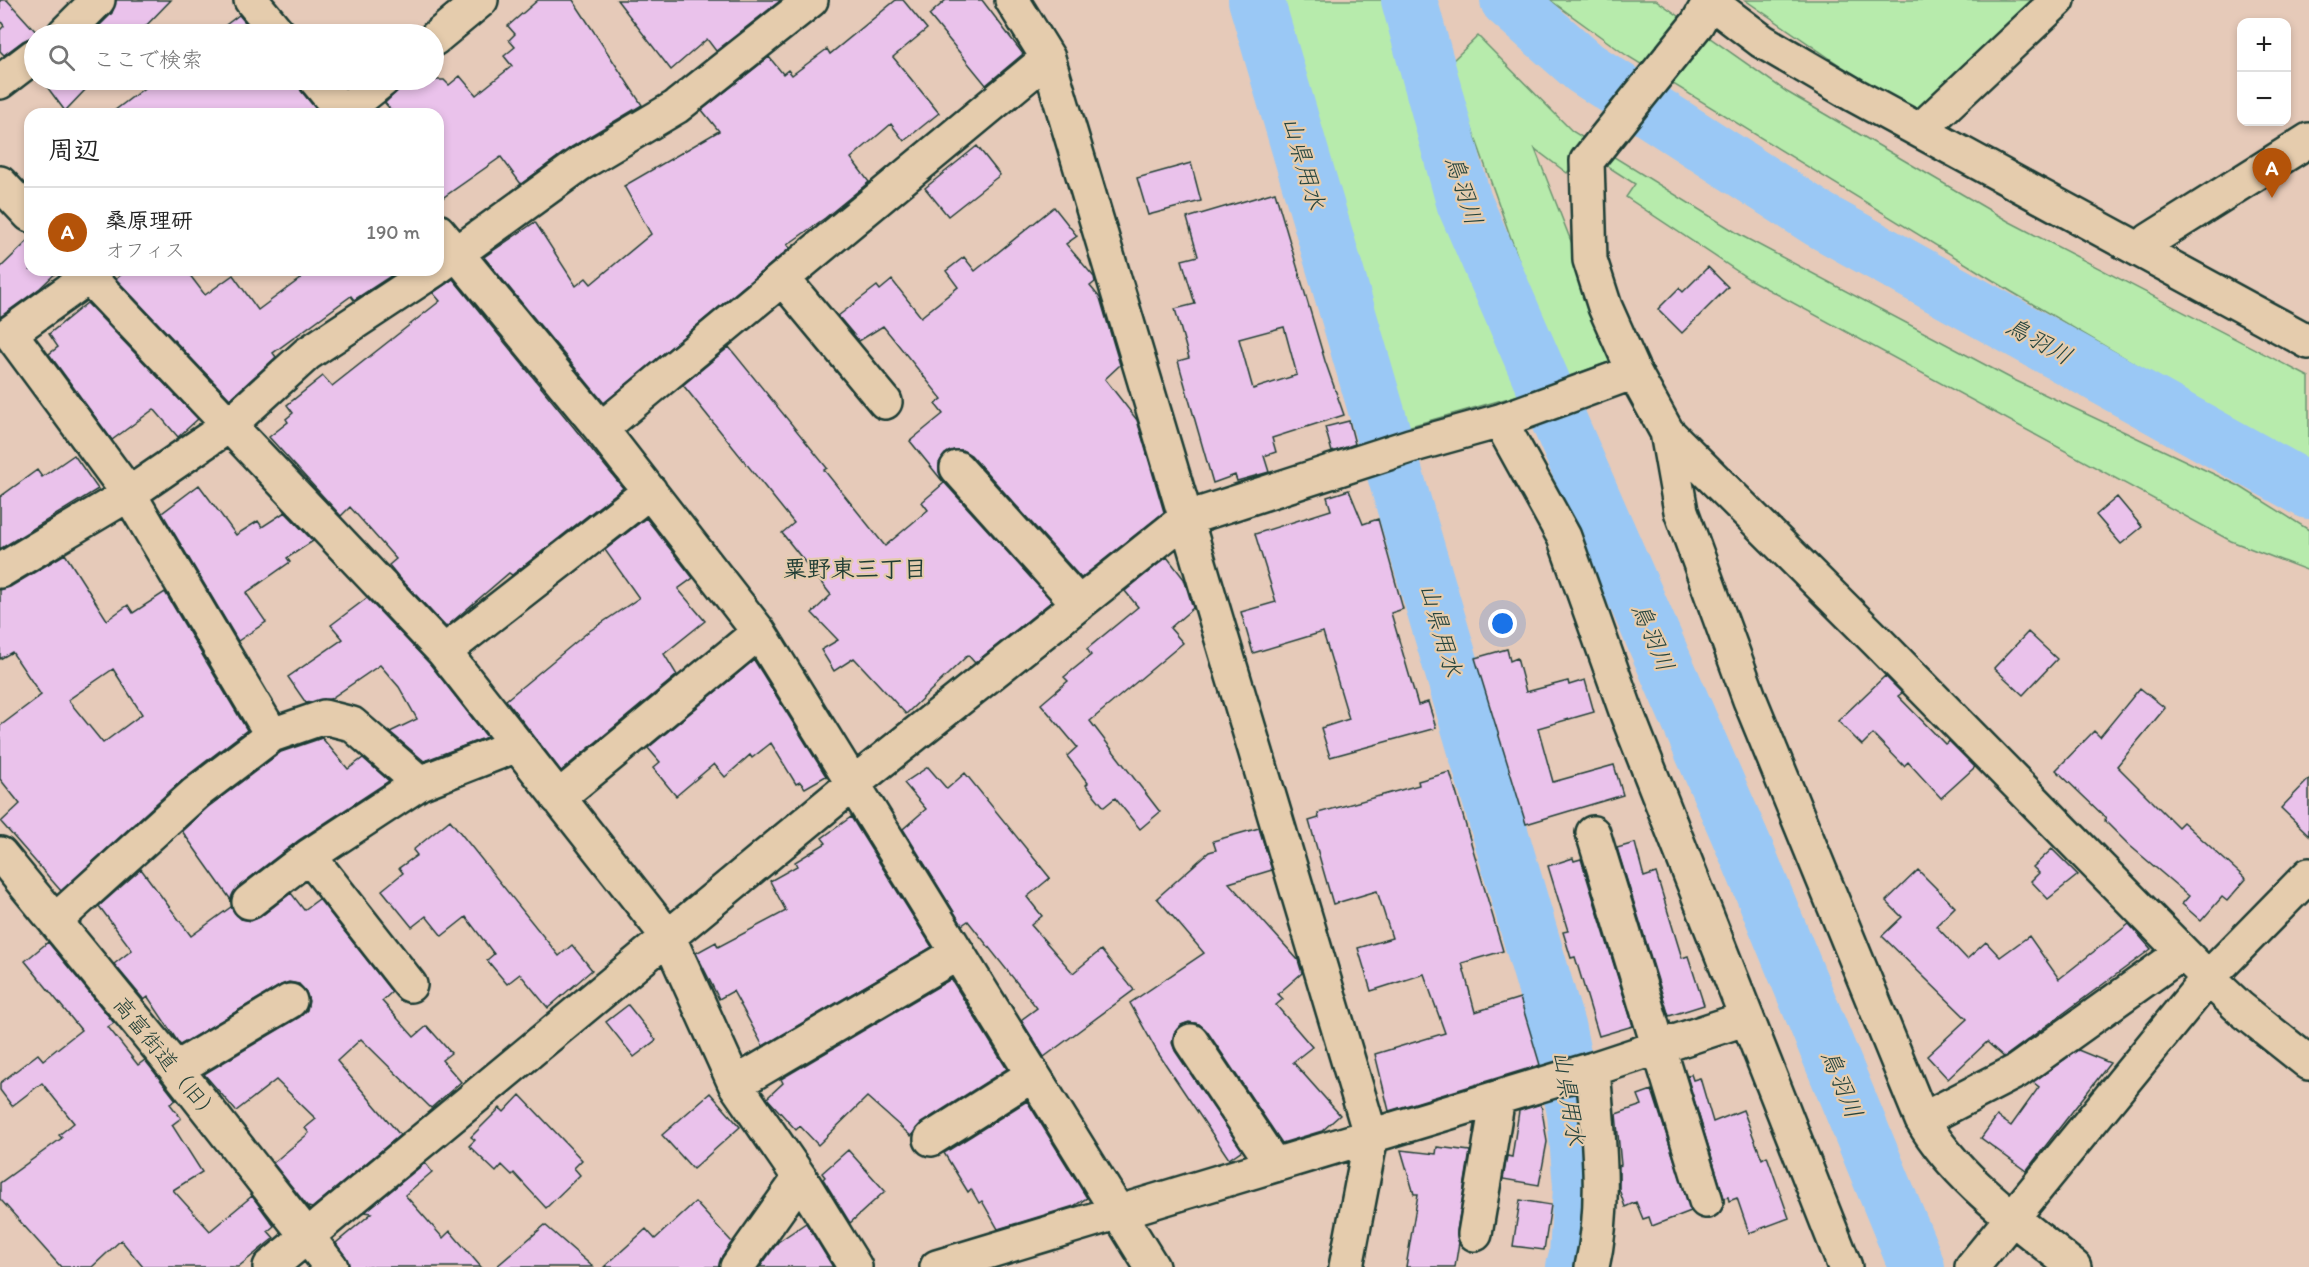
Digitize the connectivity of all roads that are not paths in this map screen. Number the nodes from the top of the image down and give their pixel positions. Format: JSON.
{"nodes":[{"id":1,"x":98,"y":0,"type":"edge"},
{"id":2,"x":250,"y":0,"type":"edge"},
{"id":3,"x":481,"y":0,"type":"edge"},
{"id":4,"x":812,"y":0,"type":"edge"},
{"id":5,"x":1012,"y":0,"type":"edge"},
{"id":6,"x":2058,"y":0,"type":"edge"},
{"id":7,"x":1705,"y":8,"type":"edge"},
{"id":8,"x":74,"y":24,"type":"edge"},
{"id":9,"x":270,"y":24,"type":"edge"},
{"id":10,"x":444,"y":31,"type":"edge"},
{"id":11,"x":1048,"y":58,"type":"junction"},
{"id":12,"x":24,"y":64,"type":"edge"},
{"id":13,"x":0,"y":82,"type":"edge"},
{"id":14,"x":324,"y":90,"type":"edge"},
{"id":15,"x":371,"y":90,"type":"edge"},
{"id":16,"x":340,"y":108,"type":"edge"},
{"id":17,"x":350,"y":108,"type":"edge"},
{"id":18,"x":1920,"y":130,"type":"junction"},
{"id":19,"x":2309,"y":140,"type":"edge"},
{"id":20,"x":0,"y":183,"type":"edge"},
{"id":21,"x":24,"y":209,"type":"edge"},
{"id":22,"x":2141,"y":249,"type":"junction"},
{"id":23,"x":444,"y":255,"type":"edge"},
{"id":24,"x":444,"y":258,"type":"edge"},
{"id":25,"x":81,"y":276,"type":"edge"},
{"id":26,"x":88,"y":276,"type":"edge"},
{"id":27,"x":414,"y":276,"type":"edge"},
{"id":28,"x":783,"y":279,"type":"junction"},
{"id":29,"x":2309,"y":342,"type":"edge"},
{"id":30,"x":1624,"y":376,"type":"junction"},
{"id":31,"x":885,"y":402,"type":"dead end"},
{"id":32,"x":1510,"y":417,"type":"junction"},
{"id":33,"x":228,"y":426,"type":"junction"},
{"id":34,"x":601,"y":429,"type":"junction"},
{"id":35,"x":1667,"y":432,"type":"junction"},
{"id":36,"x":957,"y":468,"type":"dead end"},
{"id":37,"x":650,"y":491,"type":"junction"},
{"id":38,"x":129,"y":494,"type":"junction"},
{"id":39,"x":1185,"y":519,"type":"junction"},
{"id":40,"x":0,"y":571,"type":"edge"},
{"id":41,"x":1079,"y":604,"type":"junction"},
{"id":42,"x":759,"y":632,"type":"junction"},
{"id":43,"x":444,"y":652,"type":"junction"},
{"id":44,"x":272,"y":735,"type":"junction"},
{"id":45,"x":516,"y":745,"type":"junction"},
{"id":46,"x":420,"y":783,"type":"junction"},
{"id":47,"x":854,"y":783,"type":"junction"},
{"id":48,"x":558,"y":798,"type":"junction"},
{"id":49,"x":1593,"y":833,"type":"dead end"},
{"id":50,"x":0,"y":854,"type":"edge"},
{"id":51,"x":309,"y":856,"type":"junction"},
{"id":52,"x":2309,"y":875,"type":"edge"},
{"id":53,"x":249,"y":902,"type":"dead end"},
{"id":54,"x":55,"y":921,"type":"junction"},
{"id":55,"x":669,"y":938,"type":"junction"},
{"id":56,"x":958,"y":953,"type":"junction"},
{"id":57,"x":2182,"y":953,"type":"junction"},
{"id":58,"x":2208,"y":978,"type":"junction"},
{"id":59,"x":410,"y":985,"type":"dead end"},
{"id":60,"x":290,"y":1001,"type":"dead end"},
{"id":61,"x":1747,"y":1018,"type":"junction"},
{"id":62,"x":1191,"y":1041,"type":"dead end"},
{"id":63,"x":1658,"y":1047,"type":"junction"},
{"id":64,"x":2309,"y":1063,"type":"edge"},
{"id":65,"x":176,"y":1069,"type":"junction"},
{"id":66,"x":1576,"y":1073,"type":"junction"},
{"id":67,"x":1031,"y":1076,"type":"junction"},
{"id":68,"x":735,"y":1084,"type":"junction"},
{"id":69,"x":1498,"y":1098,"type":"junction"},
{"id":70,"x":1922,"y":1120,"type":"junction"},
{"id":71,"x":1371,"y":1137,"type":"junction"},
{"id":72,"x":931,"y":1139,"type":"dead end"},
{"id":73,"x":1274,"y":1165,"type":"junction"},
{"id":74,"x":800,"y":1178,"type":"junction"},
{"id":75,"x":1706,"y":1202,"type":"dead end"},
{"id":76,"x":1118,"y":1211,"type":"junction"},
{"id":77,"x":2013,"y":1217,"type":"junction"},
{"id":78,"x":1476,"y":1234,"type":"dead end"},
{"id":79,"x":306,"y":1237,"type":"junction"},
{"id":80,"x":270,"y":1267,"type":"edge"},
{"id":81,"x":331,"y":1267,"type":"edge"},
{"id":82,"x":737,"y":1267,"type":"edge"},
{"id":83,"x":855,"y":1267,"type":"edge"},
{"id":84,"x":937,"y":1267,"type":"edge"},
{"id":85,"x":1152,"y":1267,"type":"edge"},
{"id":86,"x":1346,"y":1267,"type":"edge"},
{"id":87,"x":1592,"y":1267,"type":"edge"},
{"id":88,"x":1845,"y":1267,"type":"edge"},
{"id":89,"x":1971,"y":1267,"type":"edge"},
{"id":90,"x":2074,"y":1267,"type":"edge"}],
"edges":[{"from":1,"to":8,"type":"street"},
{"from":2,"to":9,"type":"street"},
{"from":3,"to":10,"type":"street"},
{"from":4,"to":23,"type":"street"},
{"from":5,"to":11,"type":"street"},
{"from":6,"to":18,"type":"street"},
{"from":7,"to":18,"type":"street"},
{"from":7,"to":30,"type":"street"},
{"from":11,"to":28,"type":"street"},
{"from":11,"to":39,"type":"street"},
{"from":12,"to":13,"type":"street"},
{"from":14,"to":16,"type":"street"},
{"from":15,"to":17,"type":"street"},
{"from":18,"to":22,"type":"street"},
{"from":19,"to":22,"type":"street"},
{"from":20,"to":21,"type":"street"},
{"from":22,"to":29,"type":"street"},
{"from":24,"to":34,"type":"street"},
{"from":25,"to":38,"type":"street"},
{"from":26,"to":33,"type":"street"},
{"from":27,"to":33,"type":"street"},
{"from":28,"to":31,"type":"street"},
{"from":28,"to":34,"type":"street"},
{"from":30,"to":32,"type":"street"},
{"from":30,"to":35,"type":"street"},
{"from":32,"to":39,"type":"street"},
{"from":32,"to":61,"type":"street"},
{"from":33,"to":38,"type":"street"},
{"from":33,"to":43,"type":"street"},
{"from":34,"to":37,"type":"street"},
{"from":35,"to":57,"type":"street"},
{"from":35,"to":70,"type":"street"},
{"from":36,"to":41,"type":"street"},
{"from":37,"to":42,"type":"street"},
{"from":37,"to":43,"type":"street"},
{"from":38,"to":40,"type":"street"},
{"from":38,"to":44,"type":"street"},
{"from":39,"to":41,"type":"street"},
{"from":39,"to":71,"type":"street"},
{"from":41,"to":47,"type":"street"},
{"from":42,"to":47,"type":"street"},
{"from":42,"to":48,"type":"street"},
{"from":43,"to":45,"type":"street"},
{"from":44,"to":46,"type":"street"},
{"from":44,"to":54,"type":"street"},
{"from":45,"to":46,"type":"street"},
{"from":45,"to":48,"type":"street"},
{"from":46,"to":51,"type":"street"},
{"from":47,"to":55,"type":"street"},
{"from":47,"to":56,"type":"street"},
{"from":48,"to":55,"type":"street"},
{"from":49,"to":63,"type":"street"},
{"from":50,"to":54,"type":"street","name":"高富街道（旧）"},
{"from":51,"to":53,"type":"street"},
{"from":51,"to":59,"type":"street"},
{"from":52,"to":58,"type":"street"},
{"from":54,"to":65,"type":"street","name":"高富街道（旧）"},
{"from":55,"to":68,"type":"street"},
{"from":55,"to":79,"type":"street"},
{"from":56,"to":67,"type":"street"},
{"from":56,"to":68,"type":"street"},
{"from":57,"to":58,"type":"street"},
{"from":57,"to":70,"type":"street"},
{"from":58,"to":64,"type":"street"},
{"from":58,"to":77,"type":"street"},
{"from":60,"to":65,"type":"street"},
{"from":61,"to":63,"type":"street"},
{"from":61,"to":88,"type":"street"},
{"from":62,"to":73,"type":"street"},
{"from":63,"to":66,"type":"street"},
{"from":63,"to":75,"type":"street"},
{"from":65,"to":79,"type":"street","name":"高富街道（旧）"},
{"from":66,"to":69,"type":"street"},
{"from":66,"to":87,"type":"street"},
{"from":67,"to":72,"type":"street"},
{"from":67,"to":76,"type":"street"},
{"from":68,"to":74,"type":"street"},
{"from":69,"to":71,"type":"street"},
{"from":69,"to":78,"type":"street"},
{"from":70,"to":77,"type":"street"},
{"from":71,"to":73,"type":"street"},
{"from":71,"to":86,"type":"street"},
{"from":73,"to":76,"type":"street"},
{"from":74,"to":82,"type":"street"},
{"from":74,"to":83,"type":"street"},
{"from":76,"to":84,"type":"street"},
{"from":76,"to":85,"type":"street"},
{"from":77,"to":89,"type":"street"},
{"from":77,"to":90,"type":"street"},
{"from":79,"to":80,"type":"street"},
{"from":79,"to":81,"type":"street","name":"高富街道（旧）"}]}
